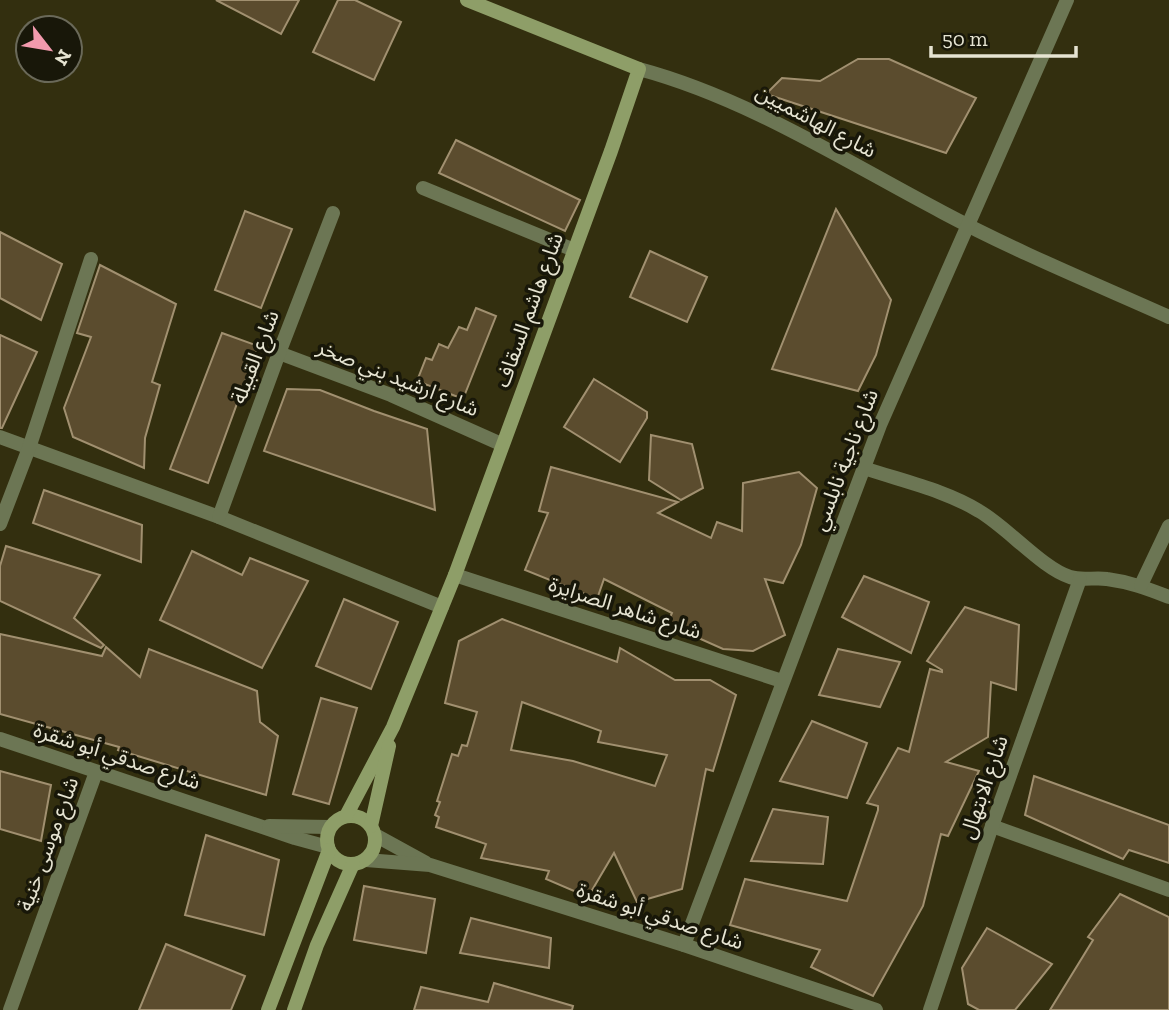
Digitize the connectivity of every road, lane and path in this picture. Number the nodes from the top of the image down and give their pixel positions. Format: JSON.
{"nodes":[{"id":1,"x":467,"y":0,"type":"edge"},
{"id":2,"x":1068,"y":0,"type":"edge"},
{"id":3,"x":487,"y":4,"type":"edge"},
{"id":4,"x":639,"y":69,"type":"junction"},
{"id":5,"x":423,"y":188,"type":"dead end"},
{"id":6,"x":333,"y":213,"type":"dead end"},
{"id":7,"x":967,"y":225,"type":"junction"},
{"id":8,"x":574,"y":250,"type":"junction"},
{"id":9,"x":91,"y":259,"type":"dead end"},
{"id":10,"x":1169,"y":317,"type":"edge"},
{"id":11,"x":279,"y":353,"type":"junction"},
{"id":12,"x":0,"y":437,"type":"edge"},
{"id":13,"x":501,"y":444,"type":"junction"},
{"id":14,"x":29,"y":448,"type":"junction"},
{"id":15,"x":864,"y":468,"type":"junction"},
{"id":16,"x":219,"y":517,"type":"junction"},
{"id":17,"x":0,"y":524,"type":"edge"},
{"id":18,"x":1169,"y":526,"type":"edge"},
{"id":19,"x":455,"y":575,"type":"junction"},
{"id":20,"x":1080,"y":579,"type":"junction"},
{"id":21,"x":1141,"y":585,"type":"junction"},
{"id":22,"x":1169,"y":597,"type":"edge"},
{"id":23,"x":442,"y":607,"type":"junction"},
{"id":24,"x":782,"y":681,"type":"junction"},
{"id":25,"x":393,"y":727,"type":"junction"},
{"id":26,"x":0,"y":739,"type":"edge"},
{"id":27,"x":96,"y":772,"type":"junction"},
{"id":28,"x":346,"y":816,"type":"junction"},
{"id":29,"x":262,"y":826,"type":"junction"},
{"id":30,"x":992,"y":826,"type":"junction"},
{"id":31,"x":330,"y":827,"type":"junction"},
{"id":32,"x":373,"y":830,"type":"junction"},
{"id":33,"x":328,"y":848,"type":"junction"},
{"id":34,"x":359,"y":862,"type":"junction"},
{"id":35,"x":430,"y":865,"type":"junction"},
{"id":36,"x":1169,"y":890,"type":"edge"},
{"id":37,"x":684,"y":944,"type":"junction"},
{"id":38,"x":10,"y":1010,"type":"edge"},
{"id":39,"x":268,"y":1010,"type":"edge"},
{"id":40,"x":294,"y":1010,"type":"edge"},
{"id":41,"x":876,"y":1010,"type":"edge"},
{"id":42,"x":930,"y":1010,"type":"edge"}],
"edges":[{"from":1,"to":3,"type":"street"},
{"from":2,"to":7,"type":"street","name":"شارع ناجية نابلسي"},
{"from":3,"to":4,"type":"street"},
{"from":4,"to":7,"type":"street","name":"شارع الهاشميين"},
{"from":4,"to":8,"type":"street","name":"شارع هاشم السقاف"},
{"from":5,"to":8,"type":"street"},
{"from":6,"to":11,"type":"street","name":"شارع القبيلة"},
{"from":7,"to":10,"type":"street","name":"شارع الهاشميين"},
{"from":7,"to":15,"type":"street","name":"شارع ناجية نابلسي"},
{"from":8,"to":13,"type":"street","name":"شارع هاشم السقاف"},
{"from":9,"to":14,"type":"street"},
{"from":11,"to":13,"type":"street","name":"شارع ارشيد بني صخر"},
{"from":11,"to":16,"type":"street","name":"شارع القبيلة"},
{"from":12,"to":14,"type":"street"},
{"from":13,"to":19,"type":"street","name":"شارع هاشم السقاف"},
{"from":14,"to":16,"type":"street"},
{"from":14,"to":17,"type":"street"},
{"from":15,"to":20,"type":"street"},
{"from":15,"to":24,"type":"street","name":"شارع ناجية نابلسي"},
{"from":16,"to":23,"type":"street"},
{"from":18,"to":21,"type":"street"},
{"from":19,"to":23,"type":"street","name":"شارع هاشم السقاف"},
{"from":19,"to":24,"type":"street","name":"شارع شاهر الصرايرة"},
{"from":20,"to":21,"type":"street"},
{"from":20,"to":30,"type":"street","name":"شارع الابتهال"},
{"from":21,"to":22,"type":"street"},
{"from":23,"to":25,"type":"street","name":"شارع هاشم السقاف"},
{"from":24,"to":37,"type":"street","name":"شارع ناجية نابلسي"},
{"from":25,"to":28,"type":"street","name":"شارع هاشم السقاف"},
{"from":25,"to":32,"type":"street","name":"شارع هاشم السقاف"},
{"from":26,"to":27,"type":"street","name":"شارع صدقي أبو شقرة"},
{"from":27,"to":29,"type":"street","name":"شارع صدقي أبو شقرة"},
{"from":27,"to":38,"type":"street","name":"شارع موسى خنية"},
{"from":28,"to":31,"type":"street"},
{"from":28,"to":32,"type":"street"},
{"from":29,"to":31,"type":"street","name":"شارع صدقي أبو شقرة"},
{"from":29,"to":33,"type":"street","name":"شارع صدقي أبو شقرة"},
{"from":30,"to":36,"type":"street"},
{"from":30,"to":42,"type":"street","name":"شارع الابتهال"},
{"from":31,"to":33,"type":"street"},
{"from":32,"to":34,"type":"street"},
{"from":32,"to":35,"type":"street","name":"شارع صدقي أبو شقرة"},
{"from":33,"to":34,"type":"street"},
{"from":33,"to":39,"type":"street"},
{"from":34,"to":35,"type":"street","name":"شارع صدقي أبو شقرة"},
{"from":34,"to":40,"type":"street"},
{"from":35,"to":37,"type":"street","name":"شارع صدقي أبو شقرة"},
{"from":37,"to":41,"type":"street","name":"شارع صدقي أبو شقرة"}]}
